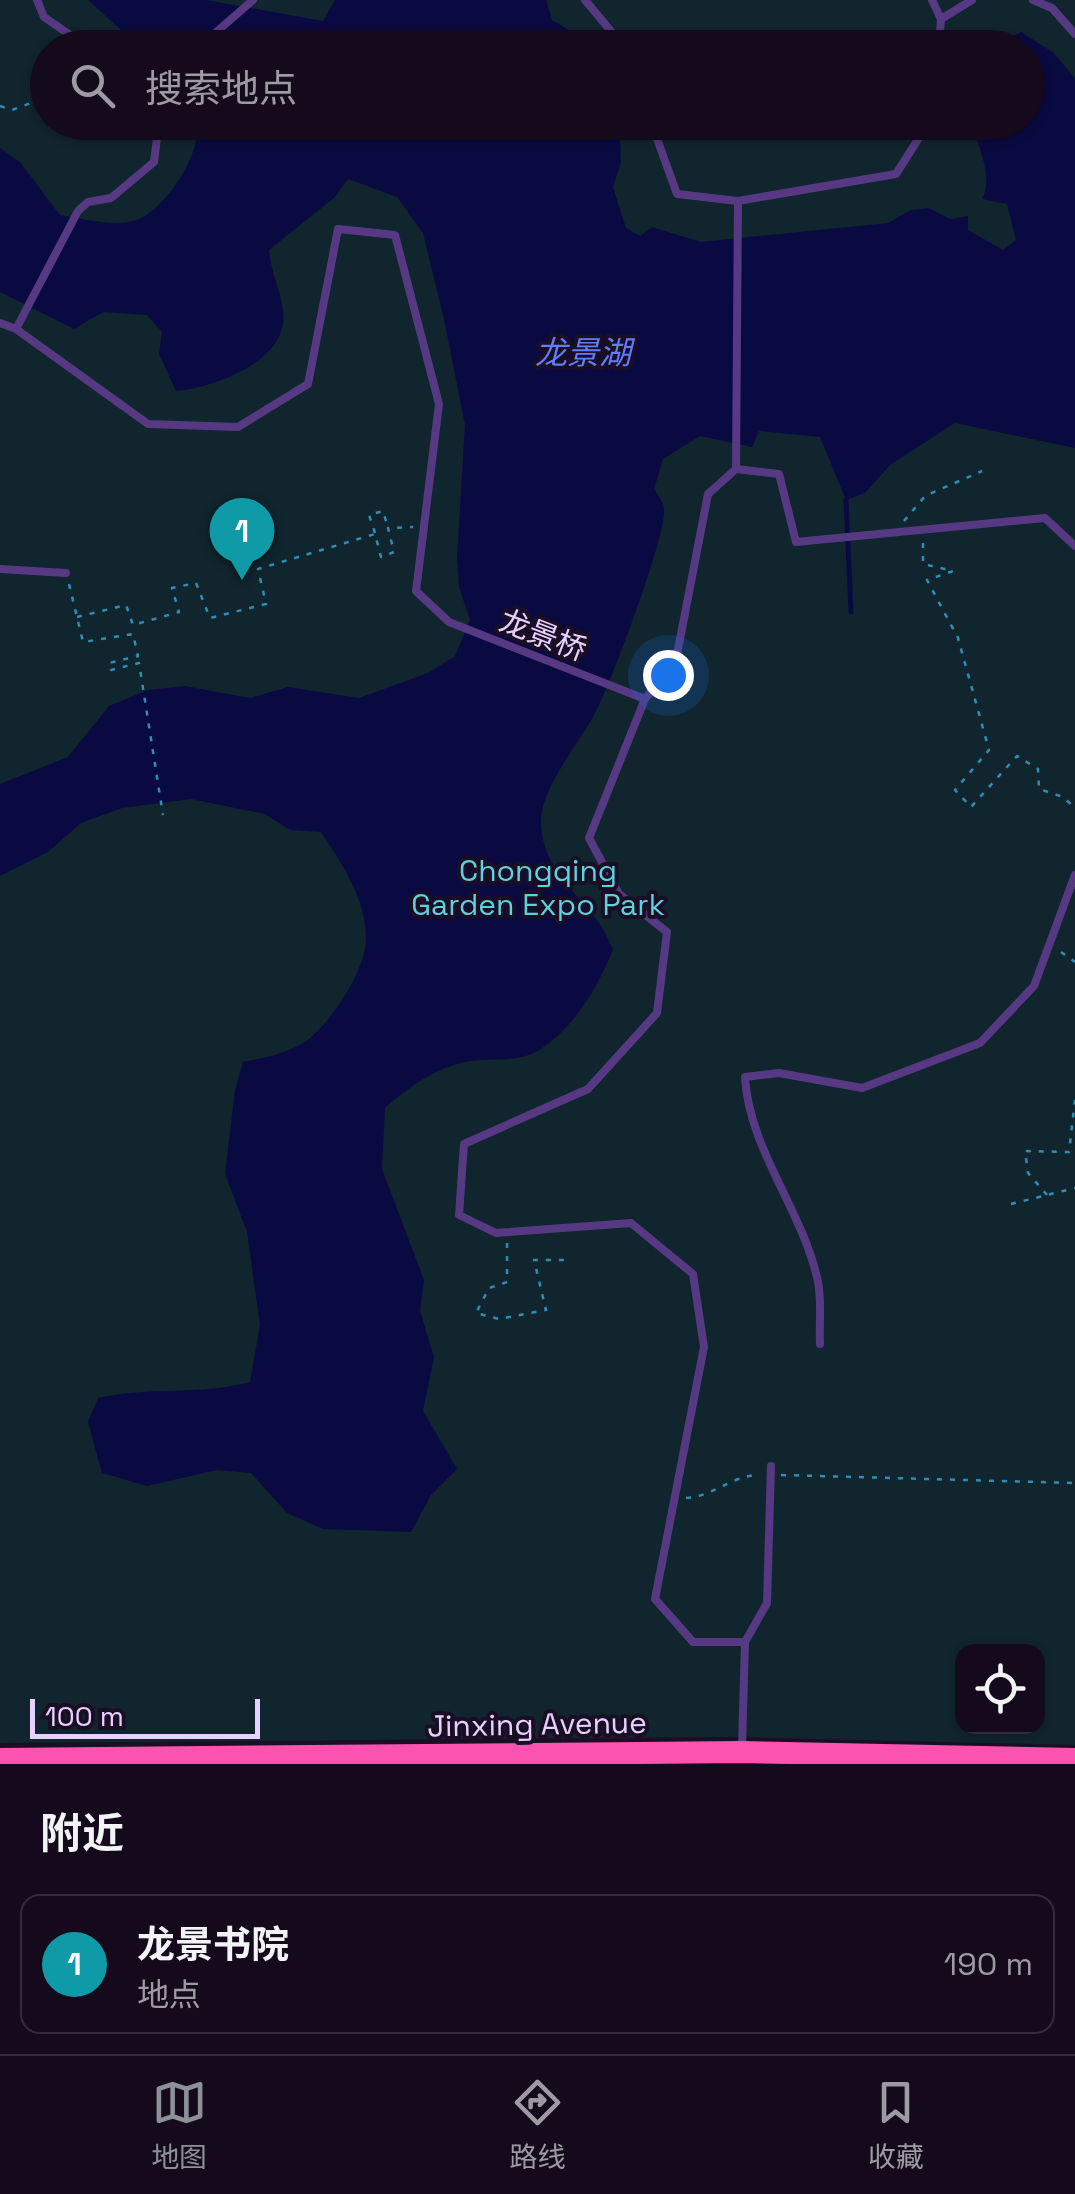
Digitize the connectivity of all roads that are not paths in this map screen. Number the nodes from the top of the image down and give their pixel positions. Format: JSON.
{"nodes":[{"id":1,"x":37,"y":0,"type":"edge"},
{"id":2,"x":253,"y":0,"type":"edge"},
{"id":3,"x":585,"y":0,"type":"edge"},
{"id":4,"x":932,"y":0,"type":"edge"},
{"id":5,"x":972,"y":0,"type":"edge"},
{"id":6,"x":1032,"y":0,"type":"edge"},
{"id":7,"x":941,"y":19,"type":"junction"},
{"id":8,"x":63,"y":30,"type":"edge"},
{"id":9,"x":219,"y":30,"type":"edge"},
{"id":10,"x":610,"y":30,"type":"edge"},
{"id":11,"x":940,"y":30,"type":"edge"},
{"id":12,"x":1075,"y":34,"type":"edge"},
{"id":13,"x":157,"y":140,"type":"edge"},
{"id":14,"x":658,"y":140,"type":"edge"},
{"id":15,"x":918,"y":140,"type":"edge"},
{"id":16,"x":738,"y":201,"type":"junction"},
{"id":17,"x":0,"y":323,"type":"edge"},
{"id":18,"x":16,"y":329,"type":"junction"},
{"id":19,"x":736,"y":469,"type":"junction"},
{"id":20,"x":1075,"y":546,"type":"edge"},
{"id":21,"x":0,"y":569,"type":"edge"},
{"id":22,"x":66,"y":574,"type":"road end"},
{"id":23,"x":645,"y":699,"type":"junction"},
{"id":24,"x":1075,"y":874,"type":"edge"},
{"id":25,"x":820,"y":1344,"type":"dead end"},
{"id":26,"x":771,"y":1470,"type":"road end"},
{"id":27,"x":745,"y":1642,"type":"junction"},
{"id":28,"x":742,"y":1752,"type":"junction"},
{"id":29,"x":0,"y":1759,"type":"edge"},
{"id":30,"x":1075,"y":1759,"type":"edge"}],
"edges":[{"from":1,"to":8,"type":"lane"},
{"from":2,"to":9,"type":"lane"},
{"from":3,"to":10,"type":"lane"},
{"from":4,"to":7,"type":"lane"},
{"from":5,"to":7,"type":"lane"},
{"from":6,"to":12,"type":"lane"},
{"from":7,"to":11,"type":"lane"},
{"from":13,"to":18,"type":"lane"},
{"from":14,"to":16,"type":"lane"},
{"from":15,"to":16,"type":"lane"},
{"from":16,"to":19,"type":"lane"},
{"from":17,"to":18,"type":"lane"},
{"from":18,"to":23,"type":"lane","name":"龙景桥"},
{"from":19,"to":20,"type":"lane"},
{"from":19,"to":23,"type":"lane"},
{"from":21,"to":22,"type":"lane"},
{"from":23,"to":27,"type":"lane"},
{"from":24,"to":25,"type":"lane"},
{"from":26,"to":27,"type":"lane"},
{"from":27,"to":28,"type":"lane"},
{"from":28,"to":29,"type":"highway","name":"Jinxing Avenue"},
{"from":28,"to":30,"type":"highway","name":"Jinxing Avenue"}]}
